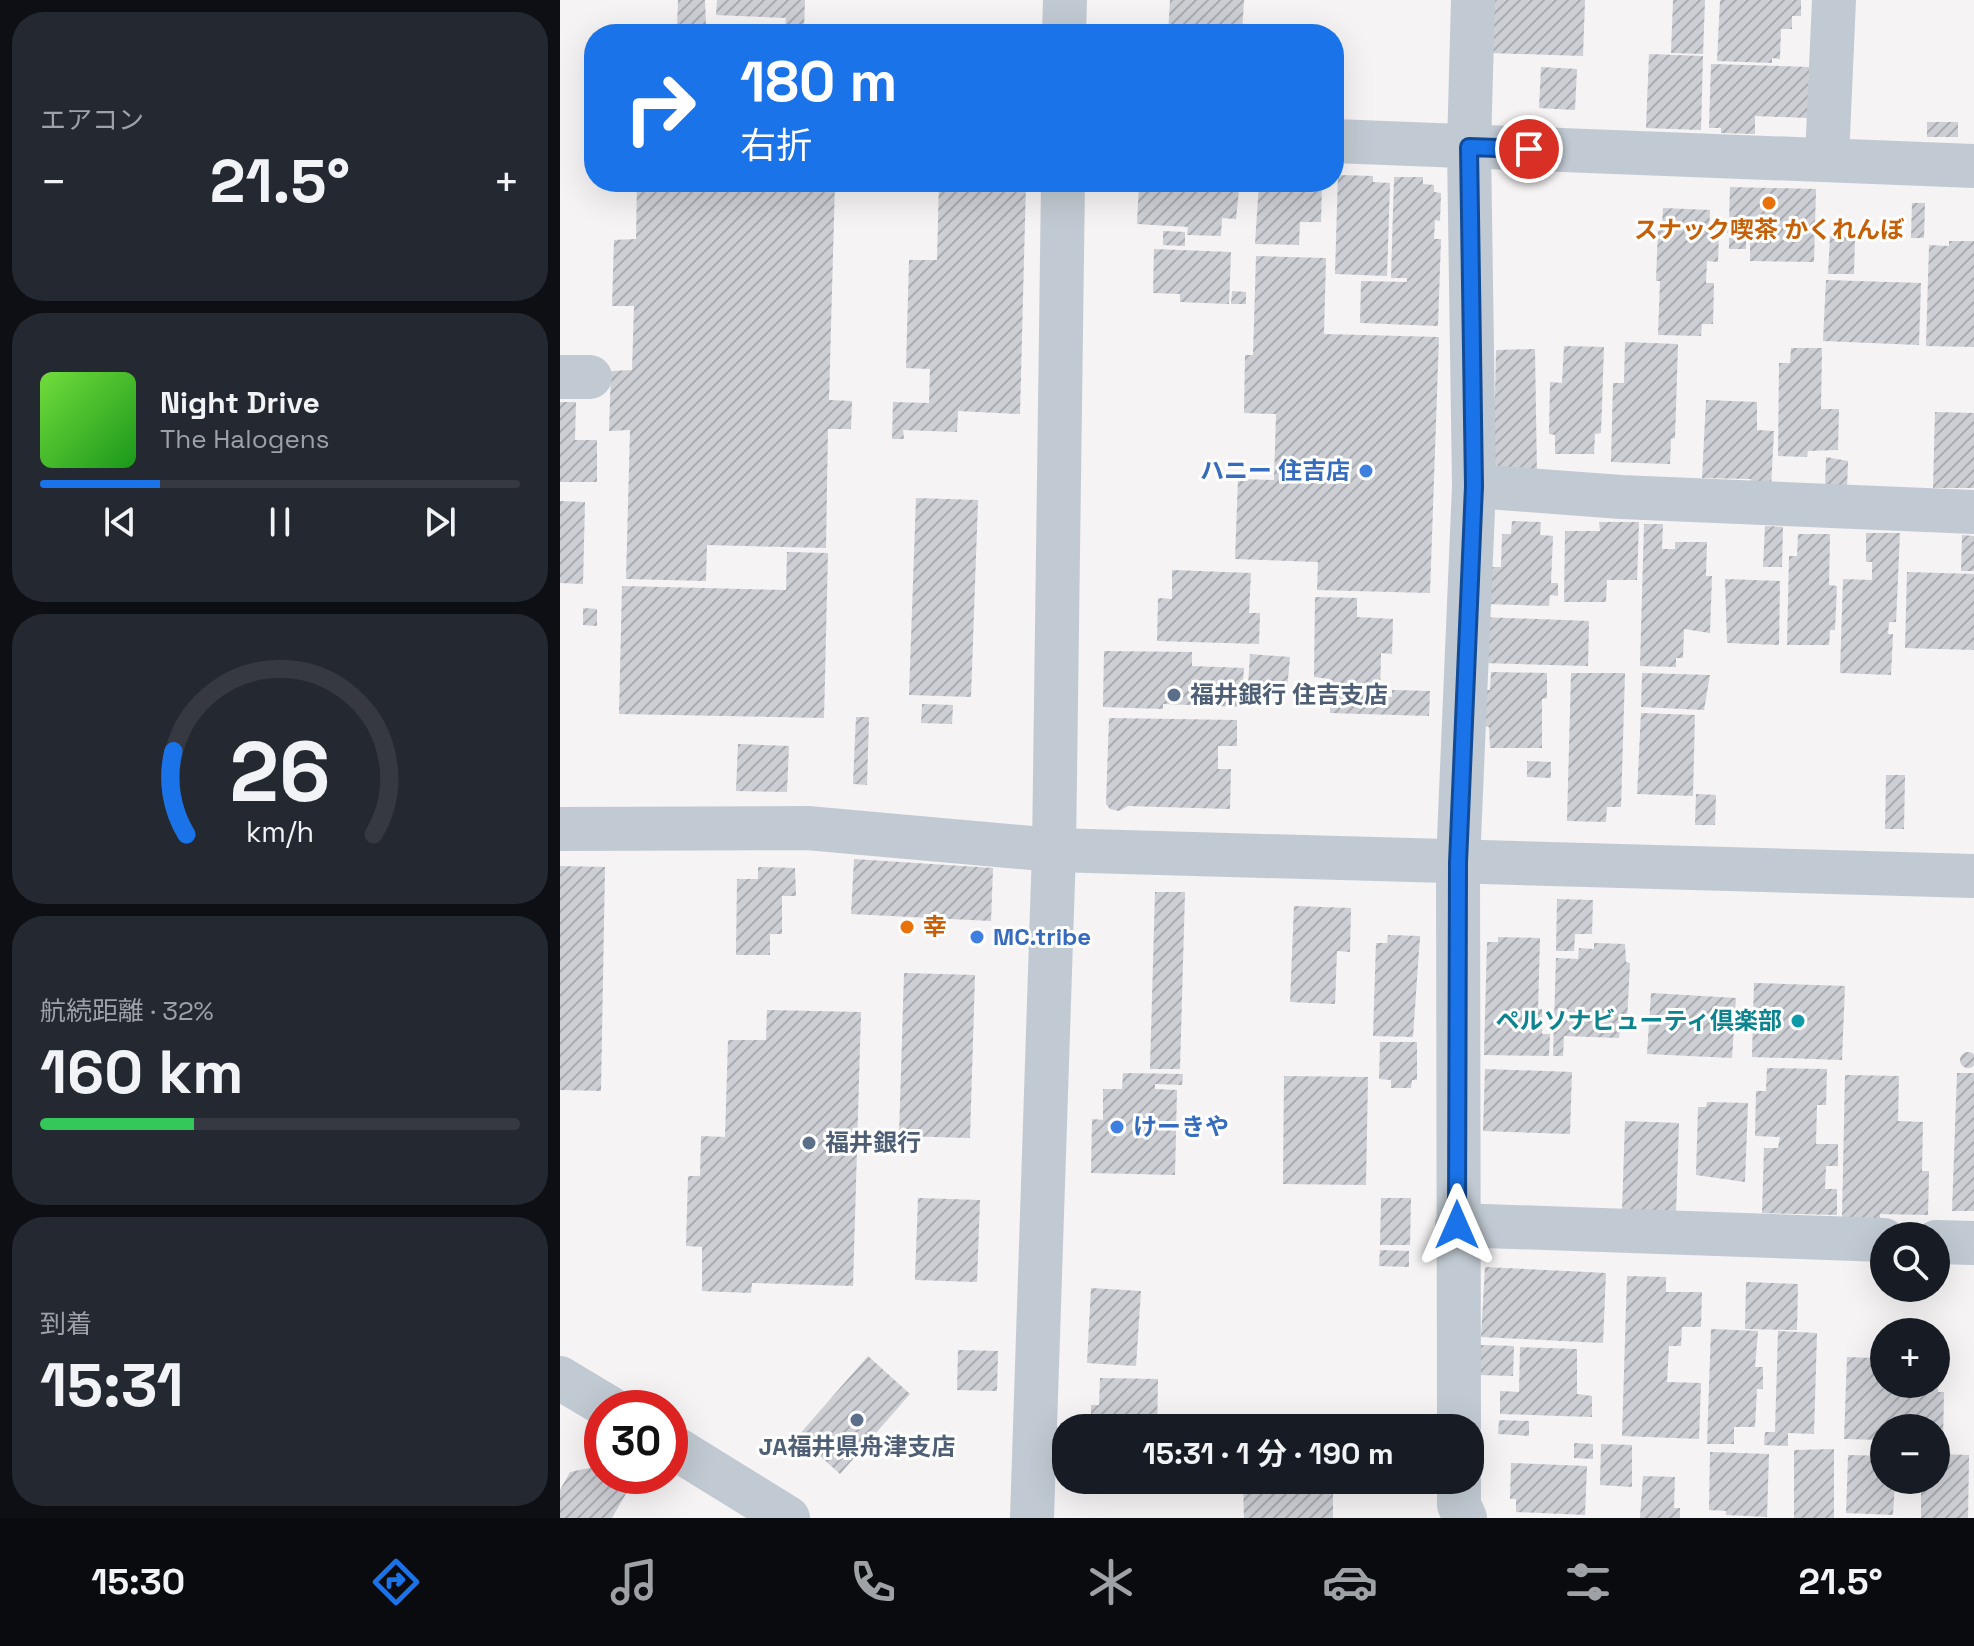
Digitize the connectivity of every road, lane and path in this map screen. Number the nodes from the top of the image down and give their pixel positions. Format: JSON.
{"nodes":[{"id":1,"x":1065,"y":0,"type":"edge"},
{"id":2,"x":1473,"y":0,"type":"edge"},
{"id":3,"x":1834,"y":0,"type":"edge"},
{"id":4,"x":1064,"y":24,"type":"edge"},
{"id":5,"x":1344,"y":141,"type":"edge"},
{"id":6,"x":1469,"y":147,"type":"junction"},
{"id":7,"x":1827,"y":158,"type":"junction"},
{"id":8,"x":1974,"y":166,"type":"edge"},
{"id":9,"x":1063,"y":192,"type":"edge"},
{"id":10,"x":1474,"y":486,"type":"junction"},
{"id":11,"x":1974,"y":512,"type":"edge"},
{"id":12,"x":560,"y":829,"type":"edge"},
{"id":13,"x":1054,"y":850,"type":"junction"},
{"id":14,"x":1458,"y":863,"type":"junction"},
{"id":15,"x":1974,"y":876,"type":"edge"},
{"id":16,"x":1457,"y":1225,"type":"junction"},
{"id":17,"x":1870,"y":1240,"type":"edge"},
{"id":18,"x":1950,"y":1242,"type":"edge"},
{"id":19,"x":1974,"y":1243,"type":"edge"},
{"id":20,"x":1459,"y":1414,"type":"edge"},
{"id":21,"x":688,"y":1456,"type":"edge"},
{"id":22,"x":1459,"y":1494,"type":"edge"},
{"id":23,"x":788,"y":1518,"type":"edge"},
{"id":24,"x":1032,"y":1518,"type":"edge"},
{"id":25,"x":1465,"y":1518,"type":"edge"}],
"edges":[{"from":1,"to":4,"type":"street"},
{"from":2,"to":6,"type":"street"},
{"from":3,"to":7,"type":"street"},
{"from":5,"to":6,"type":"street"},
{"from":6,"to":7,"type":"street"},
{"from":6,"to":10,"type":"street"},
{"from":7,"to":8,"type":"street"},
{"from":9,"to":13,"type":"street"},
{"from":10,"to":11,"type":"street"},
{"from":10,"to":14,"type":"street"},
{"from":12,"to":13,"type":"street"},
{"from":13,"to":14,"type":"street"},
{"from":13,"to":24,"type":"street"},
{"from":14,"to":15,"type":"street"},
{"from":14,"to":16,"type":"street"},
{"from":16,"to":17,"type":"street"},
{"from":16,"to":20,"type":"street"},
{"from":18,"to":19,"type":"street"},
{"from":21,"to":23,"type":"street"},
{"from":22,"to":25,"type":"street"}]}
